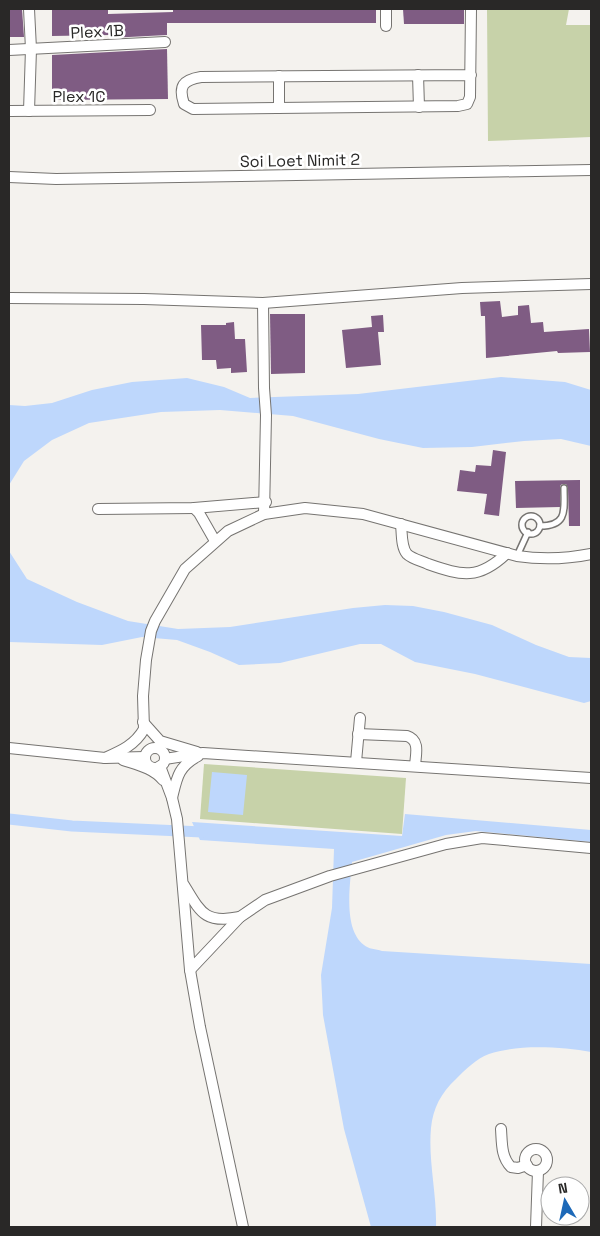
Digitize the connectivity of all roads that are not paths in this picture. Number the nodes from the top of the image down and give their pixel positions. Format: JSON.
{"nodes":[{"id":1,"x":29,"y":9,"type":"edge"},
{"id":2,"x":386,"y":9,"type":"edge"},
{"id":3,"x":471,"y":9,"type":"edge"},
{"id":4,"x":386,"y":26,"type":"dead end"},
{"id":5,"x":164,"y":42,"type":"dead end"},
{"id":6,"x":32,"y":49,"type":"junction"},
{"id":7,"x":9,"y":50,"type":"edge"},
{"id":8,"x":418,"y":75,"type":"junction"},
{"id":9,"x":471,"y":75,"type":"junction"},
{"id":10,"x":279,"y":76,"type":"junction"},
{"id":11,"x":419,"y":107,"type":"junction"},
{"id":12,"x":279,"y":108,"type":"junction"},
{"id":13,"x":150,"y":110,"type":"dead end"},
{"id":14,"x":9,"y":111,"type":"edge"},
{"id":15,"x":29,"y":111,"type":"junction"},
{"id":16,"x":591,"y":170,"type":"edge"},
{"id":17,"x":9,"y":178,"type":"edge"},
{"id":18,"x":591,"y":284,"type":"edge"},
{"id":19,"x":9,"y":298,"type":"edge"},
{"id":20,"x":264,"y":303,"type":"junction"},
{"id":21,"x":564,"y":488,"type":"dead end"},
{"id":22,"x":266,"y":502,"type":"junction"},
{"id":23,"x":194,"y":508,"type":"junction"},
{"id":24,"x":98,"y":509,"type":"dead end"},
{"id":25,"x":264,"y":514,"type":"junction"},
{"id":26,"x":401,"y":524,"type":"junction"},
{"id":27,"x":540,"y":526,"type":"junction"},
{"id":28,"x":528,"y":532,"type":"junction"},
{"id":29,"x":215,"y":541,"type":"junction"},
{"id":30,"x":512,"y":554,"type":"junction"},
{"id":31,"x":591,"y":554,"type":"edge"},
{"id":32,"x":360,"y":718,"type":"dead end"},
{"id":33,"x":144,"y":726,"type":"junction"},
{"id":34,"x":358,"y":734,"type":"junction"},
{"id":35,"x":9,"y":748,"type":"edge"},
{"id":36,"x":201,"y":753,"type":"junction"},
{"id":37,"x":147,"y":754,"type":"junction"},
{"id":38,"x":104,"y":758,"type":"junction"},
{"id":39,"x":118,"y":758,"type":"junction"},
{"id":40,"x":356,"y":762,"type":"junction"},
{"id":41,"x":162,"y":763,"type":"junction"},
{"id":42,"x":415,"y":765,"type":"junction"},
{"id":43,"x":591,"y":778,"type":"edge"},
{"id":44,"x":171,"y":795,"type":"junction"},
{"id":45,"x":591,"y":848,"type":"edge"},
{"id":46,"x":183,"y":882,"type":"junction"},
{"id":47,"x":240,"y":917,"type":"junction"},
{"id":48,"x":190,"y":970,"type":"junction"},
{"id":49,"x":501,"y":1129,"type":"dead end"},
{"id":50,"x":527,"y":1165,"type":"junction"},
{"id":51,"x":538,"y":1171,"type":"junction"},
{"id":52,"x":243,"y":1227,"type":"edge"},
{"id":53,"x":536,"y":1227,"type":"edge"}],
"edges":[{"from":1,"to":6,"type":"street"},
{"from":2,"to":4,"type":"street"},
{"from":3,"to":9,"type":"street"},
{"from":5,"to":6,"type":"street","name":"Plex 1B"},
{"from":6,"to":7,"type":"street","name":"Plex 1B"},
{"from":6,"to":15,"type":"street"},
{"from":8,"to":9,"type":"street"},
{"from":8,"to":10,"type":"street"},
{"from":8,"to":11,"type":"street"},
{"from":9,"to":11,"type":"street"},
{"from":10,"to":12,"type":"street"},
{"from":10,"to":12,"type":"street"},
{"from":11,"to":12,"type":"street"},
{"from":13,"to":15,"type":"street","name":"Plex 1C"},
{"from":14,"to":15,"type":"street","name":"Plex 1C"},
{"from":16,"to":17,"type":"street","name":"Soi Loet Nimit 2"},
{"from":18,"to":20,"type":"street"},
{"from":19,"to":20,"type":"street"},
{"from":20,"to":22,"type":"street"},
{"from":21,"to":27,"type":"lane"},
{"from":22,"to":23,"type":"street"},
{"from":22,"to":25,"type":"street"},
{"from":23,"to":24,"type":"street"},
{"from":23,"to":29,"type":"street"},
{"from":25,"to":26,"type":"street"},
{"from":25,"to":29,"type":"street"},
{"from":26,"to":30,"type":"street"},
{"from":26,"to":30,"type":"street"},
{"from":27,"to":28,"type":"lane"},
{"from":27,"to":28,"type":"lane"},
{"from":28,"to":30,"type":"lane"},
{"from":29,"to":33,"type":"street"},
{"from":30,"to":31,"type":"street"},
{"from":32,"to":34,"type":"street"},
{"from":33,"to":36,"type":"street"},
{"from":33,"to":37,"type":"street"},
{"from":33,"to":38,"type":"street"},
{"from":34,"to":40,"type":"street"},
{"from":34,"to":42,"type":"street"},
{"from":35,"to":38,"type":"street"},
{"from":36,"to":40,"type":"street"},
{"from":36,"to":41,"type":"street"},
{"from":36,"to":44,"type":"street"},
{"from":37,"to":39,"type":"street"},
{"from":37,"to":41,"type":"street"},
{"from":37,"to":41,"type":"street"},
{"from":38,"to":39,"type":"street"},
{"from":39,"to":44,"type":"street"},
{"from":40,"to":42,"type":"street"},
{"from":41,"to":44,"type":"street"},
{"from":42,"to":43,"type":"street"},
{"from":44,"to":46,"type":"street"},
{"from":45,"to":47,"type":"street"},
{"from":46,"to":47,"type":"street"},
{"from":46,"to":48,"type":"street"},
{"from":47,"to":48,"type":"street"},
{"from":48,"to":52,"type":"street"},
{"from":49,"to":50,"type":"street"},
{"from":50,"to":51,"type":"street"},
{"from":50,"to":51,"type":"street"},
{"from":51,"to":53,"type":"street"}]}
